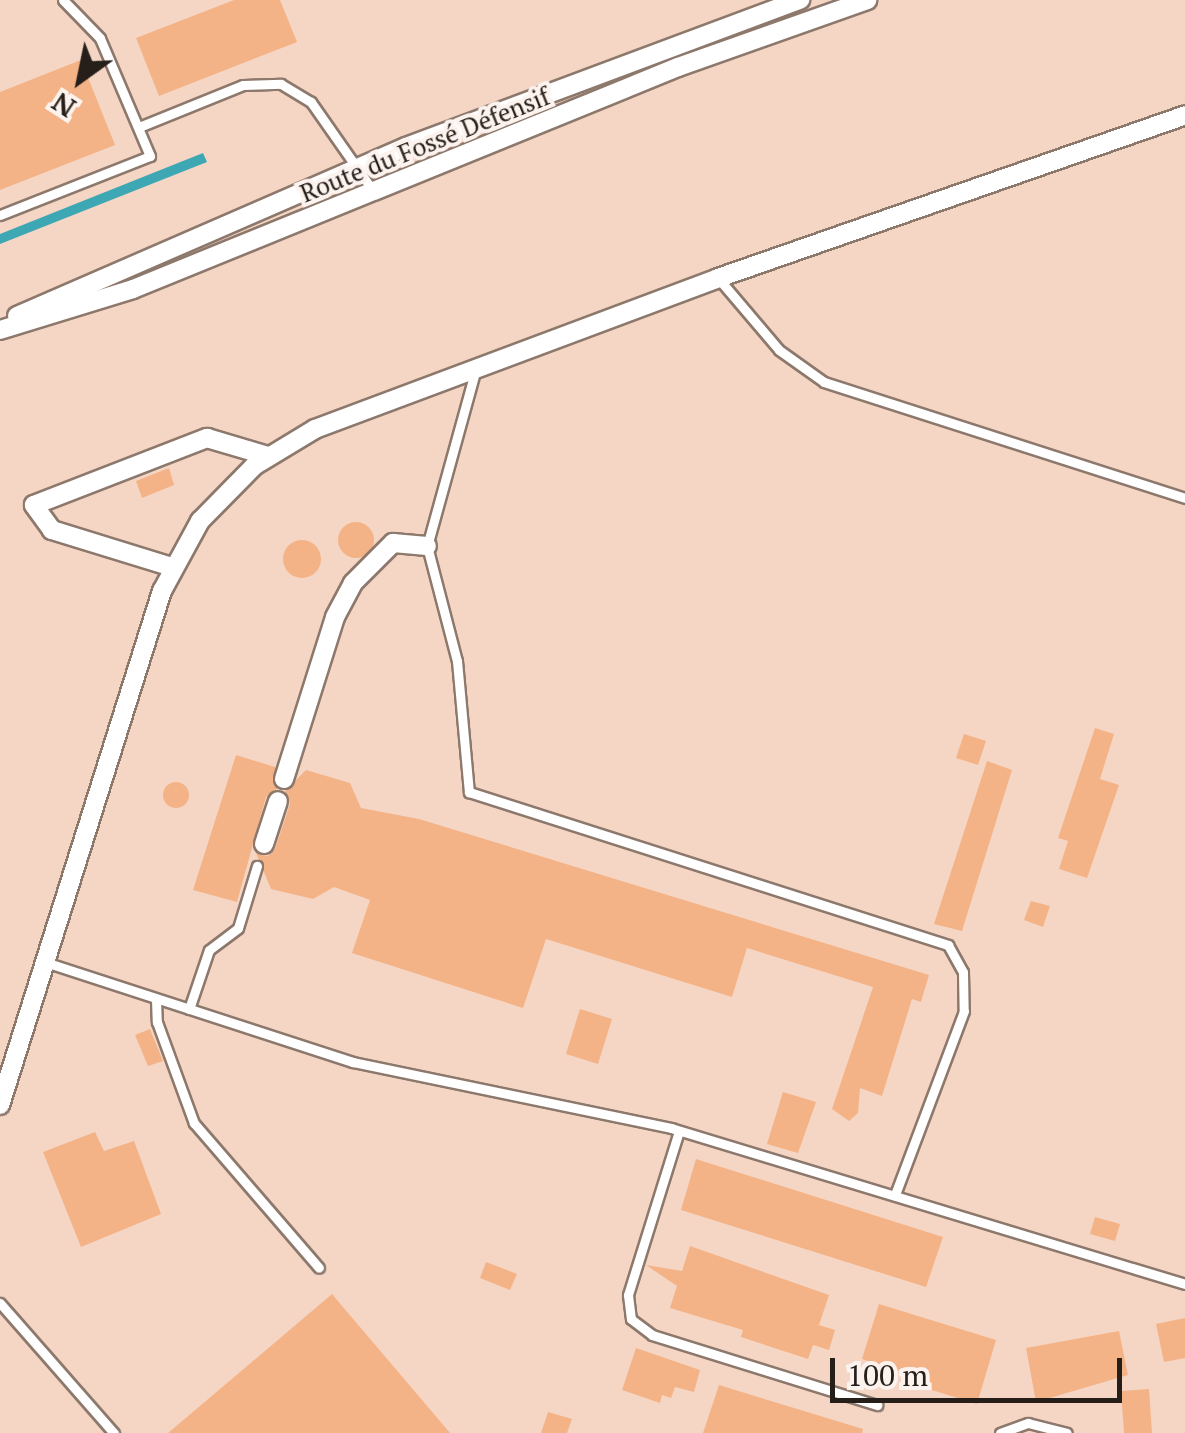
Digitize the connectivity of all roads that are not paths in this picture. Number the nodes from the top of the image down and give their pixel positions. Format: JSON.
{"nodes":[{"id":1,"x":63,"y":0,"type":"edge"},
{"id":2,"x":800,"y":0,"type":"edge"},
{"id":3,"x":867,"y":0,"type":"edge"},
{"id":4,"x":1185,"y":115,"type":"edge"},
{"id":5,"x":139,"y":126,"type":"junction"},
{"id":6,"x":358,"y":167,"type":"junction"},
{"id":7,"x":375,"y":194,"type":"junction"},
{"id":8,"x":0,"y":215,"type":"edge"},
{"id":9,"x":718,"y":278,"type":"junction"},
{"id":10,"x":0,"y":327,"type":"edge"},
{"id":11,"x":476,"y":369,"type":"junction"},
{"id":12,"x":268,"y":456,"type":"junction"},
{"id":13,"x":1185,"y":498,"type":"edge"},
{"id":14,"x":427,"y":546,"type":"junction"},
{"id":15,"x":172,"y":566,"type":"junction"},
{"id":16,"x":284,"y":779,"type":"dead end"},
{"id":17,"x":278,"y":801,"type":"dead end"},
{"id":18,"x":264,"y":844,"type":"dead end"},
{"id":19,"x":257,"y":866,"type":"dead end"},
{"id":20,"x":44,"y":962,"type":"junction"},
{"id":21,"x":156,"y":999,"type":"junction"},
{"id":22,"x":189,"y":1009,"type":"junction"},
{"id":23,"x":0,"y":1105,"type":"edge"},
{"id":24,"x":679,"y":1131,"type":"junction"},
{"id":25,"x":895,"y":1195,"type":"junction"},
{"id":26,"x":319,"y":1268,"type":"dead end"},
{"id":27,"x":1185,"y":1284,"type":"edge"},
{"id":28,"x":0,"y":1303,"type":"edge"},
{"id":29,"x":877,"y":1405,"type":"dead end"},
{"id":30,"x":114,"y":1433,"type":"edge"},
{"id":31,"x":1000,"y":1433,"type":"edge"},
{"id":32,"x":1066,"y":1433,"type":"edge"}],
"edges":[{"from":1,"to":5,"type":"lane"},
{"from":2,"to":6,"type":"street","name":"Route du Fossé Défensif"},
{"from":3,"to":7,"type":"street","name":"Route du Fossé Défensif"},
{"from":4,"to":9,"type":"street"},
{"from":5,"to":6,"type":"lane"},
{"from":5,"to":8,"type":"lane"},
{"from":6,"to":7,"type":"lane"},
{"from":6,"to":10,"type":"street","name":"Route du Fossé Défensif"},
{"from":7,"to":10,"type":"street","name":"Route du Fossé Défensif"},
{"from":9,"to":11,"type":"street"},
{"from":9,"to":13,"type":"lane"},
{"from":11,"to":12,"type":"street"},
{"from":11,"to":14,"type":"lane"},
{"from":12,"to":15,"type":"street"},
{"from":12,"to":15,"type":"street"},
{"from":14,"to":16,"type":"street"},
{"from":14,"to":25,"type":"lane"},
{"from":15,"to":20,"type":"street"},
{"from":17,"to":18,"type":"street"},
{"from":19,"to":22,"type":"lane"},
{"from":20,"to":21,"type":"lane"},
{"from":20,"to":23,"type":"street"},
{"from":21,"to":22,"type":"lane"},
{"from":21,"to":26,"type":"lane"},
{"from":22,"to":24,"type":"lane"},
{"from":24,"to":25,"type":"lane"},
{"from":24,"to":29,"type":"lane"},
{"from":25,"to":27,"type":"lane"},
{"from":28,"to":30,"type":"lane"},
{"from":31,"to":32,"type":"lane"}]}
